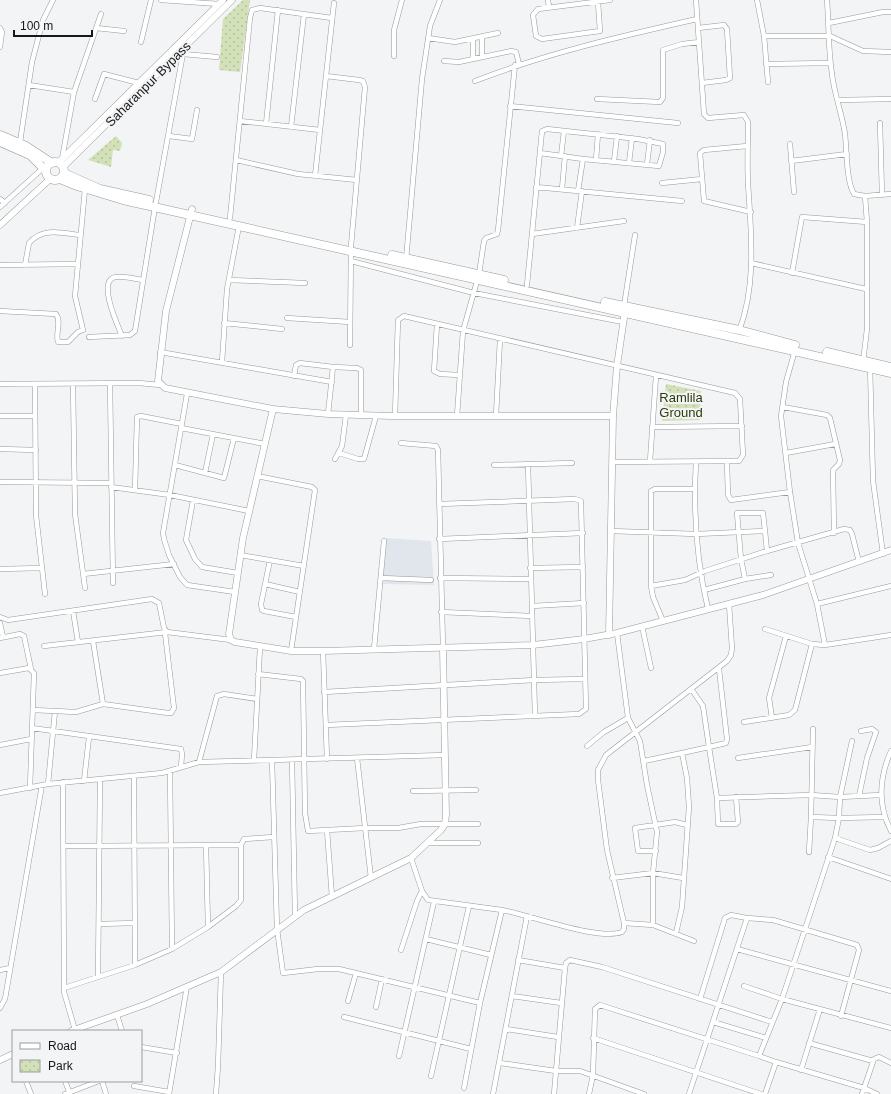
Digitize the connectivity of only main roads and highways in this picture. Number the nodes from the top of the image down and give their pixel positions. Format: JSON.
{"nodes":[{"id":1,"x":0,"y":135,"type":"edge"},
{"id":2,"x":0,"y":142,"type":"edge"},
{"id":3,"x":60,"y":167,"type":"junction"},
{"id":4,"x":45,"y":169,"type":"junction"},
{"id":5,"x":156,"y":204,"type":"junction"},
{"id":6,"x":191,"y":212,"type":"junction"},
{"id":7,"x":351,"y":249,"type":"junction"},
{"id":8,"x":478,"y":277,"type":"junction"},
{"id":9,"x":625,"y":308,"type":"junction"},
{"id":10,"x":738,"y":334,"type":"junction"},
{"id":11,"x":867,"y":364,"type":"junction"},
{"id":12,"x":891,"y":367,"type":"edge"},
{"id":13,"x":891,"y":373,"type":"edge"}],
"edges":[{"from":1,"to":3,"type":"highway"},
{"from":2,"to":4,"type":"highway"},
{"from":3,"to":4,"type":"highway"},
{"from":3,"to":4,"type":"highway"},
{"from":3,"to":5,"type":"highway"},
{"from":3,"to":5,"type":"highway"},
{"from":5,"to":6,"type":"highway"},
{"from":6,"to":7,"type":"highway"},
{"from":6,"to":7,"type":"highway"},
{"from":7,"to":8,"type":"highway"},
{"from":8,"to":9,"type":"highway"},
{"from":8,"to":9,"type":"highway"},
{"from":9,"to":10,"type":"highway"},
{"from":10,"to":11,"type":"highway"},
{"from":10,"to":11,"type":"highway"},
{"from":11,"to":12,"type":"highway"},
{"from":11,"to":13,"type":"highway"}]}
